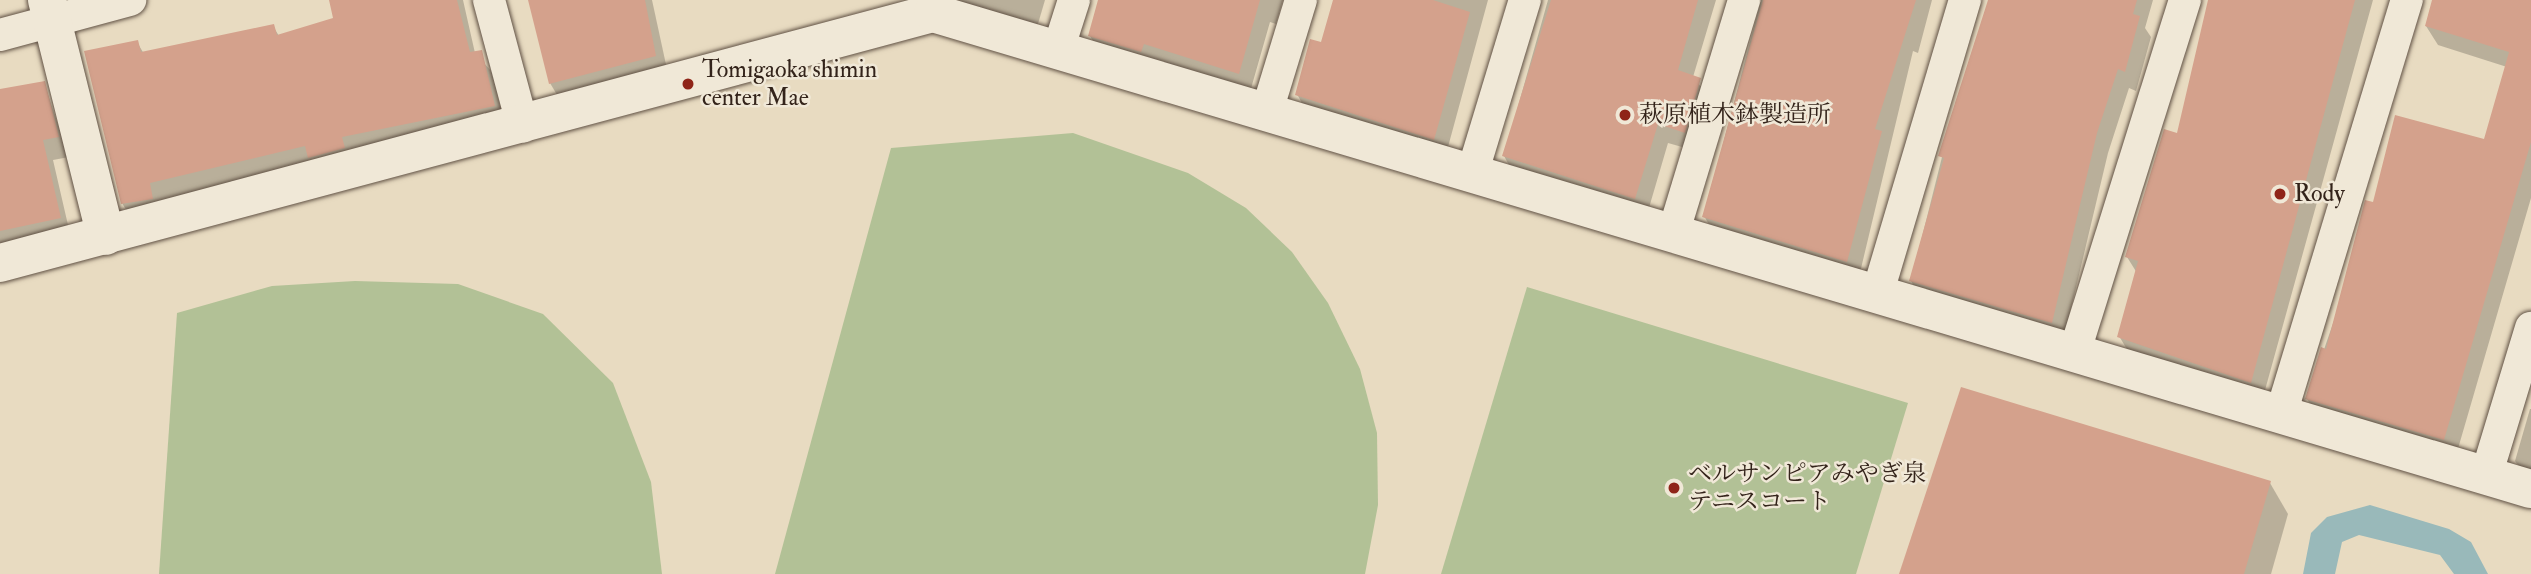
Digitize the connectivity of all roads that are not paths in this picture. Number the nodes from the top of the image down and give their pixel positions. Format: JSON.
{"nodes":[{"id":1,"x":131,"y":0,"type":"edge"},
{"id":2,"x":489,"y":0,"type":"edge"},
{"id":3,"x":1074,"y":0,"type":"edge"},
{"id":4,"x":1301,"y":0,"type":"edge"},
{"id":5,"x":1525,"y":0,"type":"edge"},
{"id":6,"x":1744,"y":0,"type":"edge"},
{"id":7,"x":1965,"y":0,"type":"edge"},
{"id":8,"x":2185,"y":0,"type":"edge"},
{"id":9,"x":2407,"y":0,"type":"edge"},
{"id":10,"x":50,"y":11,"type":"edge"},
{"id":11,"x":847,"y":17,"type":"edge"},
{"id":12,"x":0,"y":35,"type":"edge"},
{"id":13,"x":1059,"y":47,"type":"junction"},
{"id":14,"x":1267,"y":111,"type":"junction"},
{"id":15,"x":523,"y":127,"type":"junction"},
{"id":16,"x":1472,"y":174,"type":"junction"},
{"id":17,"x":1673,"y":234,"type":"junction"},
{"id":18,"x":106,"y":236,"type":"junction"},
{"id":19,"x":0,"y":262,"type":"edge"},
{"id":20,"x":1877,"y":295,"type":"junction"},
{"id":21,"x":2531,"y":328,"type":"edge"},
{"id":22,"x":2074,"y":354,"type":"junction"},
{"id":23,"x":2281,"y":414,"type":"junction"},
{"id":24,"x":2486,"y":476,"type":"junction"},
{"id":25,"x":2531,"y":489,"type":"edge"}],
"edges":[{"from":1,"to":10,"type":"street"},
{"from":2,"to":15,"type":"street"},
{"from":3,"to":13,"type":"street"},
{"from":4,"to":14,"type":"street"},
{"from":5,"to":16,"type":"street"},
{"from":6,"to":17,"type":"street"},
{"from":7,"to":20,"type":"street"},
{"from":8,"to":22,"type":"street"},
{"from":9,"to":23,"type":"street"},
{"from":10,"to":12,"type":"street"},
{"from":10,"to":18,"type":"street"},
{"from":11,"to":13,"type":"street"},
{"from":11,"to":15,"type":"street"},
{"from":13,"to":14,"type":"street"},
{"from":14,"to":16,"type":"street"},
{"from":15,"to":18,"type":"street"},
{"from":16,"to":17,"type":"street"},
{"from":17,"to":20,"type":"street"},
{"from":18,"to":19,"type":"street"},
{"from":20,"to":22,"type":"street"},
{"from":21,"to":24,"type":"street"},
{"from":22,"to":23,"type":"street"},
{"from":23,"to":24,"type":"street"},
{"from":24,"to":25,"type":"street"}]}
